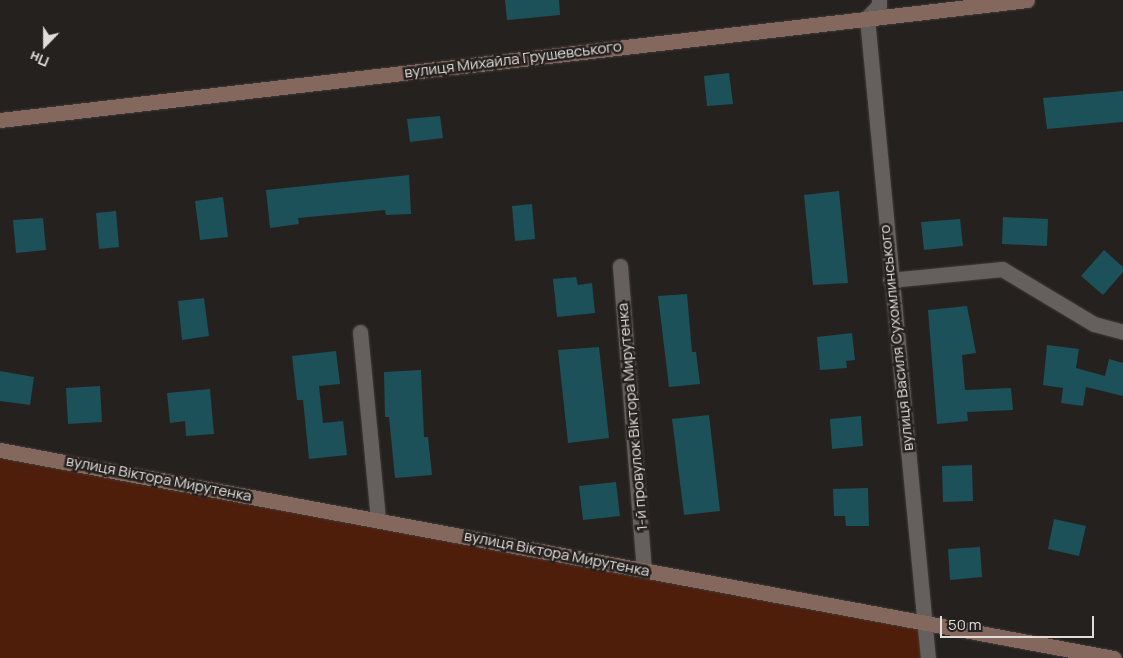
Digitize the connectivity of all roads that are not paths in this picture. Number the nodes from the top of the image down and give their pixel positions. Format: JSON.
{"nodes":[{"id":1,"x":879,"y":0,"type":"edge"},
{"id":2,"x":1027,"y":0,"type":"edge"},
{"id":3,"x":867,"y":18,"type":"junction"},
{"id":4,"x":0,"y":120,"type":"edge"},
{"id":5,"x":620,"y":266,"type":"dead end"},
{"id":6,"x":890,"y":280,"type":"junction"},
{"id":7,"x":360,"y":332,"type":"dead end"},
{"id":8,"x":1123,"y":332,"type":"edge"},
{"id":9,"x":0,"y":450,"type":"edge"},
{"id":10,"x":378,"y":519,"type":"junction"},
{"id":11,"x":644,"y":569,"type":"junction"},
{"id":12,"x":925,"y":625,"type":"junction"},
{"id":13,"x":928,"y":658,"type":"edge"},
{"id":14,"x":1114,"y":658,"type":"edge"}],
"edges":[{"from":1,"to":3,"type":"street"},
{"from":2,"to":3,"type":"street","name":"вулиця Михайла Грушевського"},
{"from":3,"to":4,"type":"street","name":"вулиця Михайла Грушевського"},
{"from":3,"to":6,"type":"street","name":"вулиця Василя Сухомлинського"},
{"from":5,"to":11,"type":"street","name":"1-й провулок Віктора Мирутенка"},
{"from":6,"to":8,"type":"street"},
{"from":6,"to":12,"type":"street","name":"вулиця Василя Сухомлинського"},
{"from":7,"to":10,"type":"street"},
{"from":9,"to":10,"type":"street","name":"вулиця Віктора Мирутенка"},
{"from":10,"to":11,"type":"street","name":"вулиця Віктора Мирутенка"},
{"from":11,"to":12,"type":"street","name":"вулиця Віктора Мирутенка"},
{"from":12,"to":13,"type":"street","name":"вулиця Василя Сухомлинського"},
{"from":12,"to":14,"type":"street","name":"вулиця Віктора Мирутенка"}]}
